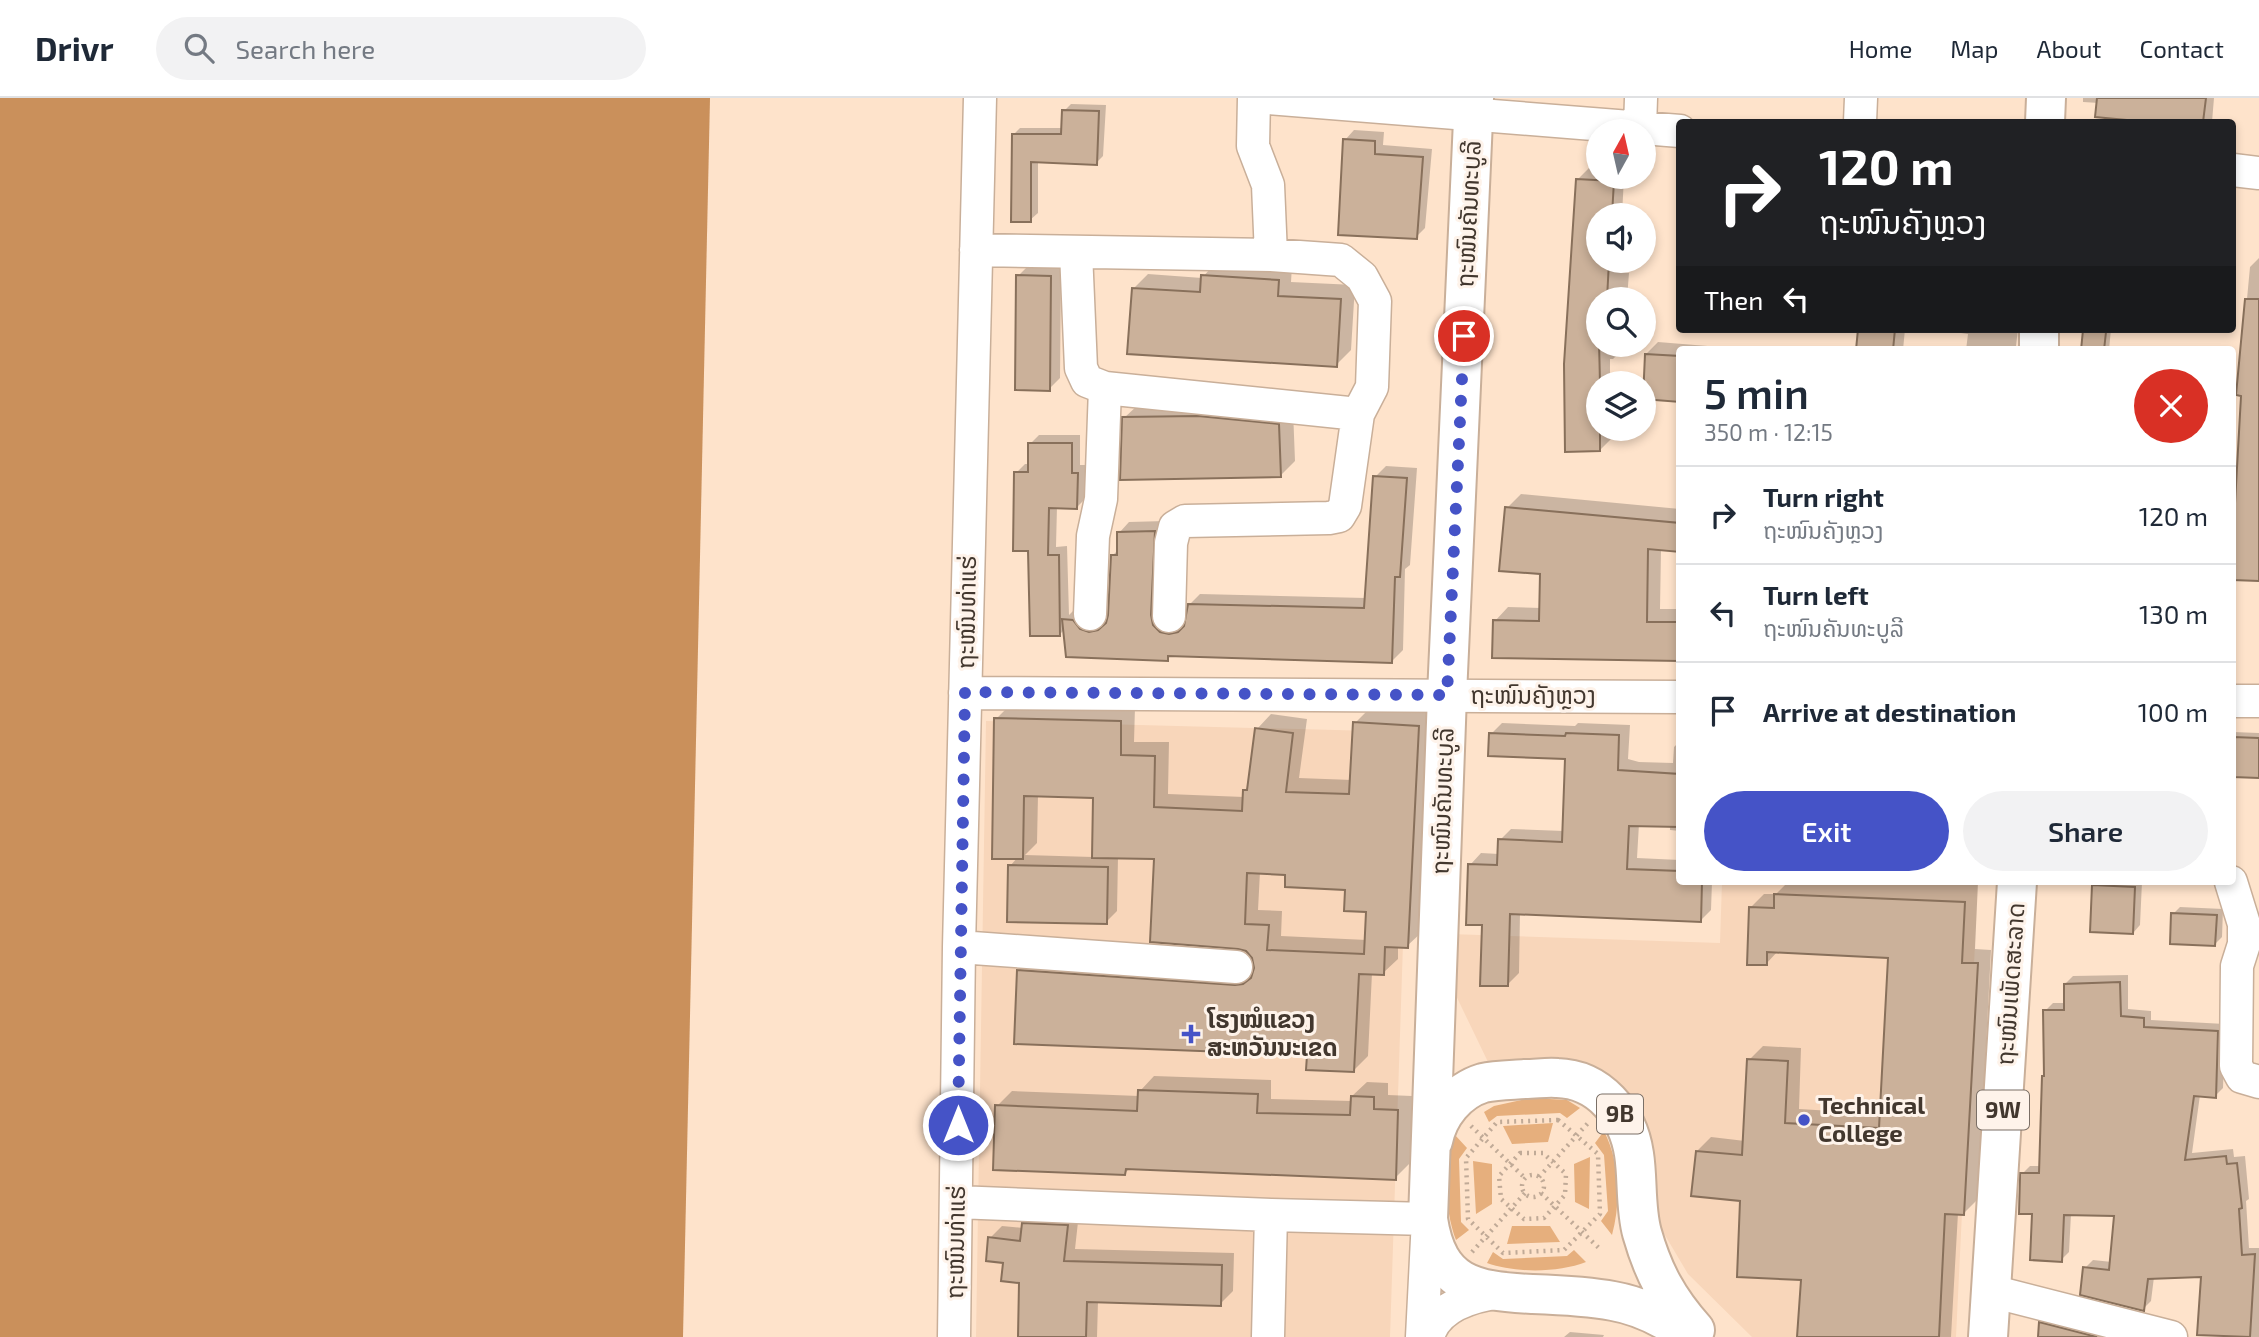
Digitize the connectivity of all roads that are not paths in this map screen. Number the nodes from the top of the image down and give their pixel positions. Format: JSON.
{"nodes":[{"id":1,"x":980,"y":98,"type":"edge"},
{"id":2,"x":1254,"y":98,"type":"edge"},
{"id":3,"x":1268,"y":98,"type":"edge"},
{"id":4,"x":1861,"y":98,"type":"edge"},
{"id":5,"x":2046,"y":98,"type":"edge"},
{"id":6,"x":1474,"y":106,"type":"edge"},
{"id":7,"x":1641,"y":113,"type":"edge"},
{"id":8,"x":1860,"y":119,"type":"edge"},
{"id":9,"x":2045,"y":119,"type":"edge"},
{"id":10,"x":1676,"y":129,"type":"edge"},
{"id":11,"x":2236,"y":170,"type":"edge"},
{"id":12,"x":2259,"y":173,"type":"edge"},
{"id":13,"x":976,"y":250,"type":"junction"},
{"id":14,"x":1076,"y":252,"type":"junction"},
{"id":15,"x":1271,"y":255,"type":"junction"},
{"id":16,"x":1105,"y":388,"type":"junction"},
{"id":17,"x":1358,"y":414,"type":"junction"},
{"id":18,"x":1090,"y":614,"type":"dead end"},
{"id":19,"x":1169,"y":616,"type":"dead end"},
{"id":20,"x":965,"y":692,"type":"junction"},
{"id":21,"x":1447,"y":695,"type":"junction"},
{"id":22,"x":1676,"y":697,"type":"edge"},
{"id":23,"x":2236,"y":701,"type":"edge"},
{"id":24,"x":2259,"y":701,"type":"edge"},
{"id":25,"x":2017,"y":885,"type":"edge"},
{"id":26,"x":2232,"y":885,"type":"edge"},
{"id":27,"x":959,"y":947,"type":"junction"},
{"id":28,"x":1236,"y":967,"type":"dead end"},
{"id":29,"x":2259,"y":1082,"type":"edge"},
{"id":30,"x":1430,"y":1154,"type":"junction"},
{"id":31,"x":957,"y":1202,"type":"junction"},
{"id":32,"x":1271,"y":1215,"type":"junction"},
{"id":33,"x":1428,"y":1219,"type":"junction"},
{"id":34,"x":1991,"y":1291,"type":"junction"},
{"id":35,"x":1501,"y":1292,"type":"junction"},
{"id":36,"x":954,"y":1337,"type":"edge"},
{"id":37,"x":1269,"y":1337,"type":"edge"},
{"id":38,"x":1422,"y":1337,"type":"edge"},
{"id":39,"x":1428,"y":1337,"type":"edge"},
{"id":40,"x":1691,"y":1337,"type":"edge"},
{"id":41,"x":1702,"y":1337,"type":"edge"},
{"id":42,"x":1988,"y":1337,"type":"edge"},
{"id":43,"x":2171,"y":1337,"type":"edge"}],
"edges":[{"from":1,"to":13,"type":"street","name":"ຖະໜົນທ່າແຮ່"},
{"from":2,"to":15,"type":"street"},
{"from":3,"to":6,"type":"street"},
{"from":4,"to":8,"type":"street"},
{"from":5,"to":9,"type":"main road"},
{"from":6,"to":7,"type":"street"},
{"from":6,"to":21,"type":"main road","name":"ຖະໜົນຄັນທະບູລີ"},
{"from":7,"to":10,"type":"street"},
{"from":11,"to":12,"type":"street"},
{"from":13,"to":14,"type":"street"},
{"from":13,"to":20,"type":"street","name":"ຖະໜົນທ່າແຮ່"},
{"from":14,"to":15,"type":"street"},
{"from":14,"to":16,"type":"street"},
{"from":15,"to":17,"type":"street"},
{"from":16,"to":17,"type":"street"},
{"from":16,"to":18,"type":"street"},
{"from":17,"to":19,"type":"street"},
{"from":20,"to":21,"type":"street","name":"ຖະໜົນຄັງຫຼວງ"},
{"from":20,"to":27,"type":"street","name":"ຖະໜົນທ່າແຮ່"},
{"from":21,"to":22,"type":"street","name":"ຖະໜົນຄັງຫຼວງ"},
{"from":21,"to":30,"type":"main road","name":"ຖະໜົນຄັນທະບູລີ"},
{"from":23,"to":24,"type":"street"},
{"from":25,"to":34,"type":"main road","name":"ຖະໜົນເພັດສະລາດ","number":"9W"},
{"from":26,"to":29,"type":"street"},
{"from":27,"to":28,"type":"street"},
{"from":27,"to":31,"type":"street","name":"ຖະໜົນທ່າແຮ່"},
{"from":30,"to":33,"type":"main road","name":"ຖະໜົນຄັນທະບູລີ"},
{"from":30,"to":41,"type":"main road","number":"9B"},
{"from":31,"to":32,"type":"street"},
{"from":31,"to":36,"type":"street","name":"ຖະໜົນທ່າແຮ່"},
{"from":32,"to":33,"type":"street"},
{"from":32,"to":37,"type":"street"},
{"from":33,"to":35,"type":"main road"},
{"from":33,"to":38,"type":"street","name":"ຖະໜົນຄັນທະບູລີ"},
{"from":34,"to":42,"type":"main road","name":"ຖະໜົນເພັດສະລາດ","number":"9W"},
{"from":34,"to":43,"type":"street"},
{"from":35,"to":39,"type":"street"},
{"from":35,"to":40,"type":"main road"}]}
